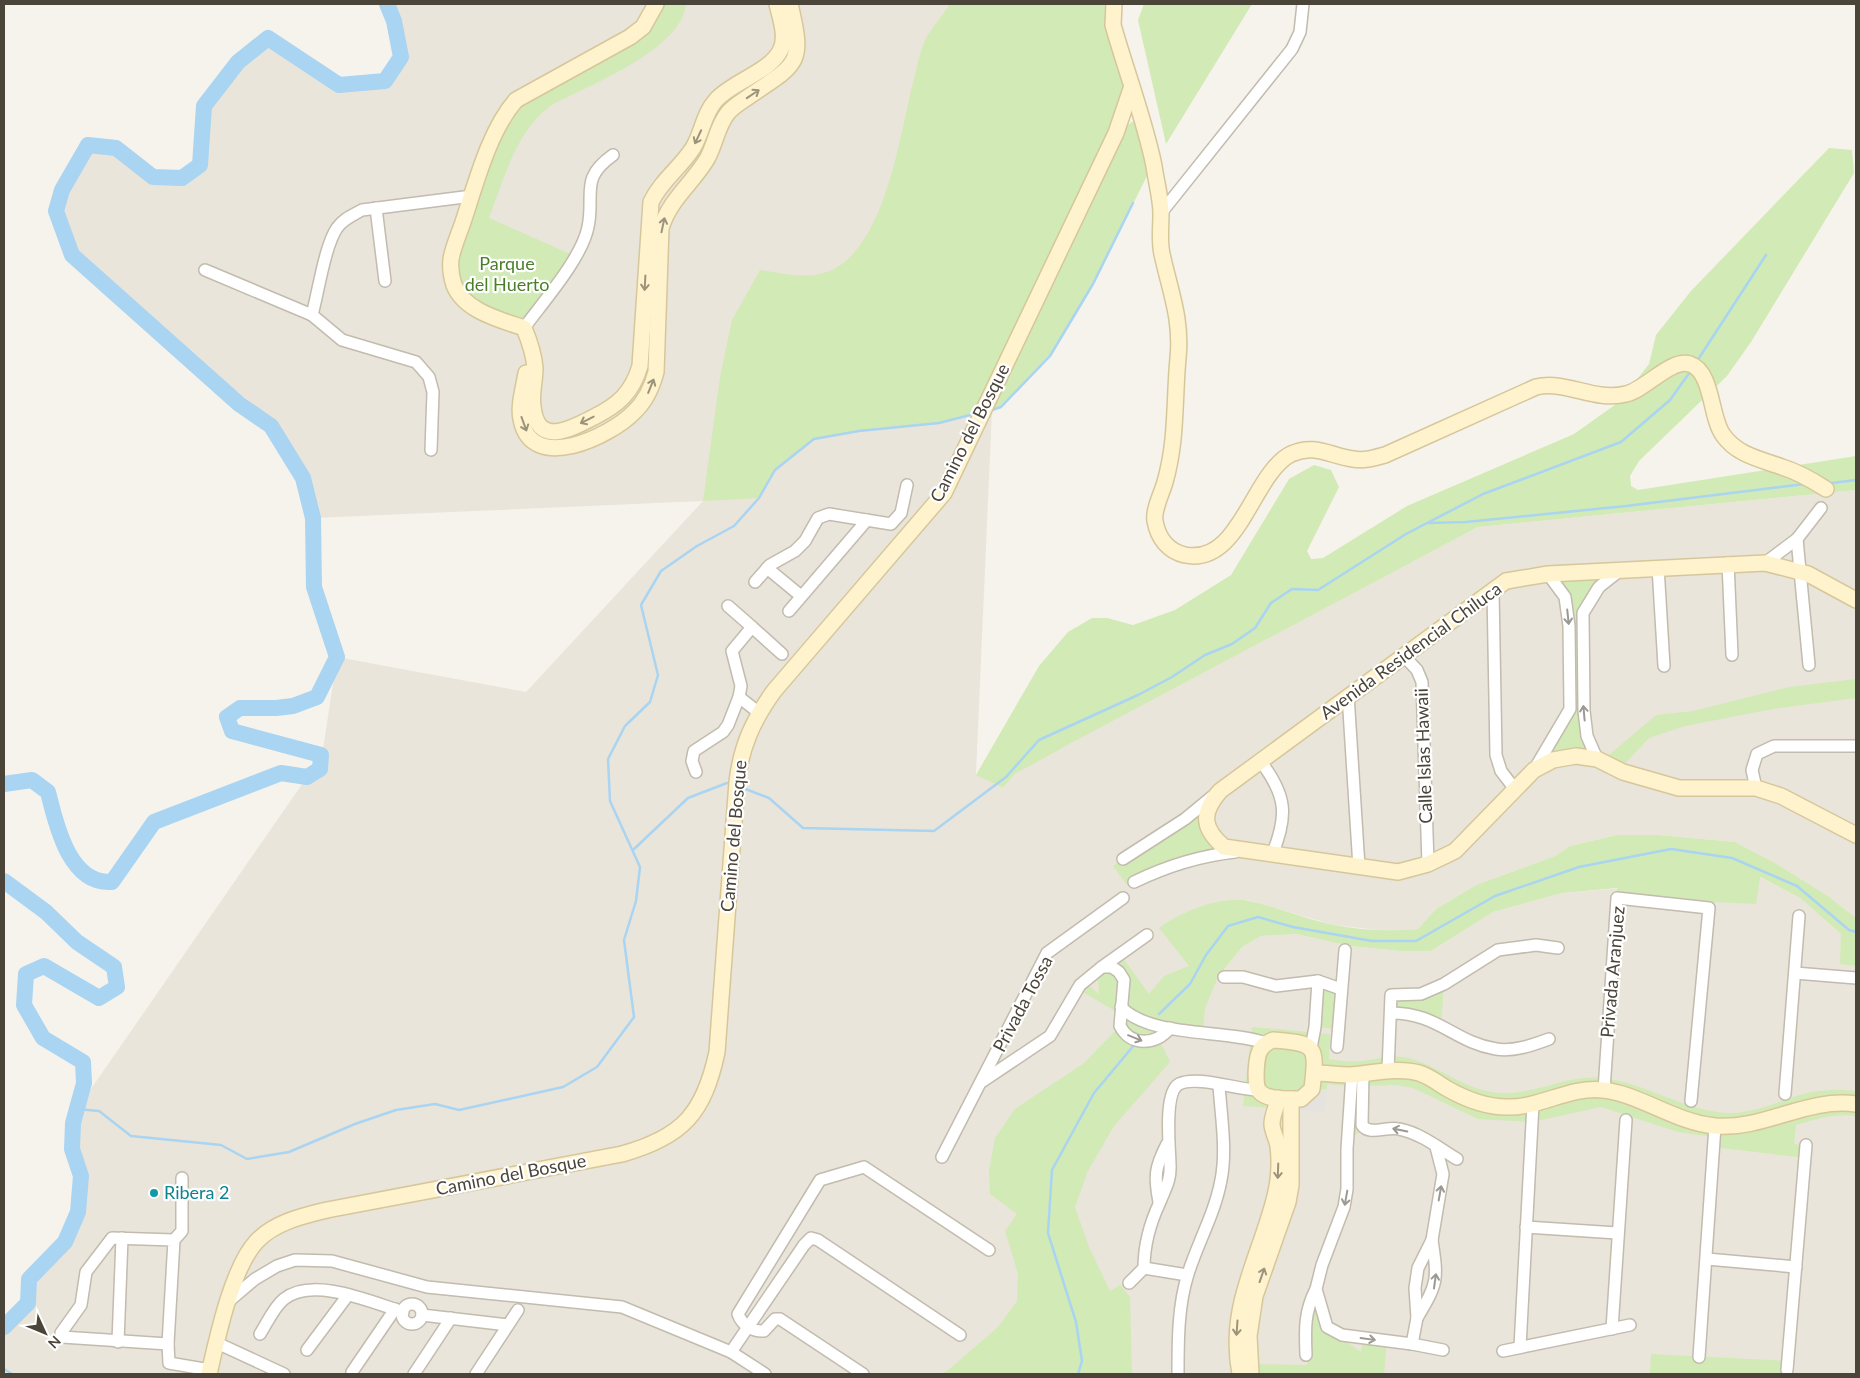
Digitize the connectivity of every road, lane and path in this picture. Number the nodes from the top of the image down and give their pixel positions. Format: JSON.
{"nodes":[{"id":1,"x":656,"y":4,"type":"edge"},
{"id":2,"x":778,"y":4,"type":"edge"},
{"id":3,"x":790,"y":4,"type":"edge"},
{"id":4,"x":1114,"y":4,"type":"edge"},
{"id":5,"x":1303,"y":4,"type":"edge"},
{"id":6,"x":1131,"y":88,"type":"junction"},
{"id":7,"x":1140,"y":116,"type":"junction"},
{"id":8,"x":1116,"y":133,"type":"junction"},
{"id":9,"x":612,"y":155,"type":"dead end"},
{"id":10,"x":472,"y":196,"type":"junction"},
{"id":11,"x":376,"y":208,"type":"junction"},
{"id":12,"x":1161,"y":213,"type":"junction"},
{"id":13,"x":205,"y":270,"type":"dead end"},
{"id":14,"x":385,"y":281,"type":"dead end"},
{"id":15,"x":312,"y":316,"type":"junction"},
{"id":16,"x":527,"y":335,"type":"junction"},
{"id":17,"x":431,"y":450,"type":"dead end"},
{"id":18,"x":907,"y":485,"type":"dead end"},
{"id":19,"x":1826,"y":489,"type":"dead end"},
{"id":20,"x":1821,"y":508,"type":"dead end"},
{"id":21,"x":901,"y":513,"type":"junction"},
{"id":22,"x":867,"y":520,"type":"junction"},
{"id":23,"x":891,"y":524,"type":"junction"},
{"id":24,"x":917,"y":526,"type":"junction"},
{"id":25,"x":906,"y":538,"type":"junction"},
{"id":26,"x":1797,"y":539,"type":"junction"},
{"id":27,"x":1728,"y":563,"type":"junction"},
{"id":28,"x":1765,"y":563,"type":"junction"},
{"id":29,"x":1658,"y":567,"type":"junction"},
{"id":30,"x":767,"y":568,"type":"junction"},
{"id":31,"x":1618,"y":572,"type":"junction"},
{"id":32,"x":1802,"y":572,"type":"junction"},
{"id":33,"x":1548,"y":574,"type":"junction"},
{"id":34,"x":755,"y":582,"type":"dead end"},
{"id":35,"x":1494,"y":590,"type":"junction"},
{"id":36,"x":801,"y":596,"type":"junction"},
{"id":37,"x":1856,"y":600,"type":"edge"},
{"id":38,"x":728,"y":606,"type":"dead end"},
{"id":39,"x":789,"y":611,"type":"dead end"},
{"id":40,"x":752,"y":627,"type":"junction"},
{"id":41,"x":782,"y":654,"type":"dead end"},
{"id":42,"x":1403,"y":654,"type":"junction"},
{"id":43,"x":1732,"y":655,"type":"dead end"},
{"id":44,"x":1809,"y":665,"type":"dead end"},
{"id":45,"x":1664,"y":666,"type":"dead end"},
{"id":46,"x":1348,"y":695,"type":"junction"},
{"id":47,"x":739,"y":697,"type":"junction"},
{"id":48,"x":758,"y":712,"type":"junction"},
{"id":49,"x":1856,"y":746,"type":"edge"},
{"id":50,"x":1598,"y":759,"type":"junction"},
{"id":51,"x":1261,"y":762,"type":"junction"},
{"id":52,"x":1534,"y":770,"type":"junction"},
{"id":53,"x":696,"y":772,"type":"dead end"},
{"id":54,"x":1514,"y":788,"type":"junction"},
{"id":55,"x":1756,"y":788,"type":"junction"},
{"id":56,"x":1220,"y":791,"type":"junction"},
{"id":57,"x":1856,"y":835,"type":"edge"},
{"id":58,"x":1240,"y":851,"type":"junction"},
{"id":59,"x":1272,"y":856,"type":"junction"},
{"id":60,"x":1123,"y":860,"type":"dead end"},
{"id":61,"x":1428,"y":864,"type":"junction"},
{"id":62,"x":1359,"y":867,"type":"junction"},
{"id":63,"x":1134,"y":882,"type":"dead end"},
{"id":64,"x":1123,"y":898,"type":"dead end"},
{"id":65,"x":1799,"y":916,"type":"dead end"},
{"id":66,"x":1147,"y":935,"type":"dead end"},
{"id":67,"x":1558,"y":948,"type":"dead end"},
{"id":68,"x":1345,"y":950,"type":"dead end"},
{"id":69,"x":1102,"y":967,"type":"junction"},
{"id":70,"x":1795,"y":973,"type":"junction"},
{"id":71,"x":1224,"y":976,"type":"dead end"},
{"id":72,"x":1856,"y":978,"type":"edge"},
{"id":73,"x":1318,"y":981,"type":"junction"},
{"id":74,"x":1341,"y":989,"type":"junction"},
{"id":75,"x":1409,"y":996,"type":"junction"},
{"id":76,"x":1121,"y":1007,"type":"junction"},
{"id":77,"x":1391,"y":1013,"type":"junction"},
{"id":78,"x":1409,"y":1013,"type":"junction"},
{"id":79,"x":1316,"y":1027,"type":"junction"},
{"id":80,"x":1170,"y":1028,"type":"junction"},
{"id":81,"x":1338,"y":1029,"type":"junction"},
{"id":82,"x":1549,"y":1039,"type":"dead end"},
{"id":83,"x":1266,"y":1043,"type":"junction"},
{"id":84,"x":1337,"y":1046,"type":"dead end"},
{"id":85,"x":1310,"y":1048,"type":"junction"},
{"id":86,"x":1388,"y":1071,"type":"junction"},
{"id":87,"x":1314,"y":1073,"type":"junction"},
{"id":88,"x":1358,"y":1074,"type":"junction"},
{"id":89,"x":981,"y":1082,"type":"junction"},
{"id":90,"x":1219,"y":1085,"type":"junction"},
{"id":91,"x":1258,"y":1090,"type":"junction"},
{"id":92,"x":1604,"y":1090,"type":"junction"},
{"id":93,"x":1785,"y":1094,"type":"dead end"},
{"id":94,"x":1691,"y":1101,"type":"dead end"},
{"id":95,"x":1284,"y":1102,"type":"junction"},
{"id":96,"x":1534,"y":1104,"type":"junction"},
{"id":97,"x":1856,"y":1104,"type":"edge"},
{"id":98,"x":1626,"y":1120,"type":"dead end"},
{"id":99,"x":1715,"y":1126,"type":"junction"},
{"id":100,"x":1366,"y":1130,"type":"junction"},
{"id":101,"x":1285,"y":1144,"type":"junction"},
{"id":102,"x":1806,"y":1145,"type":"dead end"},
{"id":103,"x":1436,"y":1147,"type":"junction"},
{"id":104,"x":1347,"y":1149,"type":"junction"},
{"id":105,"x":942,"y":1157,"type":"dead end"},
{"id":106,"x":1458,"y":1159,"type":"dead end"},
{"id":107,"x":182,"y":1178,"type":"dead end"},
{"id":108,"x":1526,"y":1227,"type":"junction"},
{"id":109,"x":1618,"y":1232,"type":"junction"},
{"id":110,"x":122,"y":1238,"type":"junction"},
{"id":111,"x":174,"y":1240,"type":"junction"},
{"id":112,"x":1432,"y":1240,"type":"junction"},
{"id":113,"x":989,"y":1250,"type":"dead end"},
{"id":114,"x":1707,"y":1259,"type":"junction"},
{"id":115,"x":1796,"y":1267,"type":"junction"},
{"id":116,"x":1144,"y":1268,"type":"junction"},
{"id":117,"x":1187,"y":1275,"type":"junction"},
{"id":118,"x":1129,"y":1283,"type":"dead end"},
{"id":119,"x":422,"y":1286,"type":"junction"},
{"id":120,"x":1316,"y":1289,"type":"junction"},
{"id":121,"x":348,"y":1295,"type":"junction"},
{"id":122,"x":229,"y":1301,"type":"junction"},
{"id":123,"x":399,"y":1310,"type":"junction"},
{"id":124,"x":419,"y":1310,"type":"junction"},
{"id":125,"x":518,"y":1310,"type":"dead end"},
{"id":126,"x":451,"y":1318,"type":"junction"},
{"id":127,"x":1417,"y":1318,"type":"junction"},
{"id":128,"x":508,"y":1324,"type":"junction"},
{"id":129,"x":1630,"y":1325,"type":"dead end"},
{"id":130,"x":747,"y":1327,"type":"junction"},
{"id":131,"x":1612,"y":1329,"type":"junction"},
{"id":132,"x":260,"y":1334,"type":"dead end"},
{"id":133,"x":960,"y":1335,"type":"dead end"},
{"id":134,"x":118,"y":1342,"type":"junction"},
{"id":135,"x":217,"y":1343,"type":"junction"},
{"id":136,"x":168,"y":1344,"type":"junction"},
{"id":137,"x":1412,"y":1344,"type":"junction"},
{"id":138,"x":1520,"y":1347,"type":"junction"},
{"id":139,"x":307,"y":1350,"type":"dead end"},
{"id":140,"x":1443,"y":1350,"type":"dead end"},
{"id":141,"x":1503,"y":1351,"type":"dead end"},
{"id":142,"x":731,"y":1352,"type":"junction"},
{"id":143,"x":1306,"y":1356,"type":"dead end"},
{"id":144,"x":1699,"y":1357,"type":"dead end"},
{"id":145,"x":1787,"y":1370,"type":"dead end"},
{"id":146,"x":209,"y":1372,"type":"edge"},
{"id":147,"x":352,"y":1372,"type":"dead end"},
{"id":148,"x":1178,"y":1373,"type":"dead end"},
{"id":149,"x":284,"y":1374,"type":"edge"},
{"id":150,"x":414,"y":1374,"type":"edge"},
{"id":151,"x":476,"y":1374,"type":"edge"},
{"id":152,"x":765,"y":1374,"type":"edge"},
{"id":153,"x":863,"y":1374,"type":"edge"},
{"id":154,"x":1240,"y":1374,"type":"edge"},
{"id":155,"x":1251,"y":1374,"type":"edge"}],
"edges":[{"from":1,"to":10,"type":"street"},
{"from":2,"to":16,"type":"street","one_way":true},
{"from":16,"to":3,"type":"street","one_way":true},
{"from":4,"to":6,"type":"street"},
{"from":5,"to":12,"type":"street"},
{"from":6,"to":7,"type":"street"},
{"from":6,"to":8,"type":"street","name":"Camino del Bosque"},
{"from":7,"to":8,"type":"street"},
{"from":7,"to":12,"type":"street"},
{"from":8,"to":24,"type":"street","name":"Camino del Bosque"},
{"from":9,"to":16,"type":"street"},
{"from":10,"to":11,"type":"street"},
{"from":10,"to":16,"type":"street"},
{"from":11,"to":14,"type":"street"},
{"from":11,"to":15,"type":"street"},
{"from":12,"to":19,"type":"street"},
{"from":13,"to":15,"type":"street"},
{"from":15,"to":17,"type":"street"},
{"from":18,"to":21,"type":"street"},
{"from":20,"to":26,"type":"street"},
{"from":21,"to":23,"type":"street"},
{"from":21,"to":24,"type":"street"},
{"from":22,"to":23,"type":"street"},
{"from":22,"to":30,"type":"street"},
{"from":22,"to":36,"type":"street"},
{"from":23,"to":25,"type":"street"},
{"from":24,"to":25,"type":"street","name":"Camino del Bosque"},
{"from":25,"to":48,"type":"street","name":"Camino del Bosque"},
{"from":26,"to":28,"type":"street"},
{"from":26,"to":32,"type":"street"},
{"from":27,"to":28,"type":"street","name":"Avenida Residencial Chiluca"},
{"from":27,"to":29,"type":"street","name":"Avenida Residencial Chiluca"},
{"from":27,"to":43,"type":"street"},
{"from":28,"to":32,"type":"street","name":"Avenida Residencial Chiluca"},
{"from":29,"to":31,"type":"street","name":"Avenida Residencial Chiluca"},
{"from":29,"to":45,"type":"street"},
{"from":30,"to":34,"type":"street"},
{"from":30,"to":36,"type":"street"},
{"from":31,"to":33,"type":"street","name":"Avenida Residencial Chiluca"},
{"from":50,"to":31,"type":"street","one_way":true},
{"from":32,"to":37,"type":"street","name":"Avenida Residencial Chiluca"},
{"from":32,"to":44,"type":"street"},
{"from":33,"to":35,"type":"street","name":"Avenida Residencial Chiluca"},
{"from":33,"to":52,"type":"street","one_way":true},
{"from":35,"to":42,"type":"street","name":"Avenida Residencial Chiluca"},
{"from":35,"to":54,"type":"street"},
{"from":36,"to":39,"type":"street"},
{"from":38,"to":40,"type":"street"},
{"from":40,"to":41,"type":"street"},
{"from":40,"to":47,"type":"street"},
{"from":42,"to":46,"type":"street","name":"Avenida Residencial Chiluca"},
{"from":42,"to":61,"type":"street","name":"Calle Islas Hawaii"},
{"from":46,"to":51,"type":"street","name":"Avenida Residencial Chiluca"},
{"from":46,"to":62,"type":"street"},
{"from":47,"to":48,"type":"street"},
{"from":47,"to":53,"type":"street"},
{"from":48,"to":122,"type":"street","name":"Camino del Bosque"},
{"from":49,"to":55,"type":"street"},
{"from":50,"to":52,"type":"street","name":"Avenida Residencial Chiluca"},
{"from":50,"to":55,"type":"street","name":"Avenida Residencial Chiluca"},
{"from":51,"to":56,"type":"street","name":"Avenida Residencial Chiluca"},
{"from":51,"to":59,"type":"street"},
{"from":52,"to":54,"type":"street","name":"Avenida Residencial Chiluca"},
{"from":54,"to":61,"type":"street","name":"Avenida Residencial Chiluca"},
{"from":55,"to":57,"type":"street","name":"Avenida Residencial Chiluca"},
{"from":56,"to":58,"type":"street","name":"Avenida Residencial Chiluca"},
{"from":56,"to":60,"type":"street","name":"Avenida Residencial Chiluca"},
{"from":58,"to":59,"type":"street","name":"Avenida Residencial Chiluca"},
{"from":58,"to":63,"type":"street","name":"Avenida Residencial Chiluca"},
{"from":59,"to":62,"type":"street","name":"Avenida Residencial Chiluca"},
{"from":61,"to":62,"type":"street","name":"Avenida Residencial Chiluca"},
{"from":64,"to":89,"type":"street","name":"Privada Tossa"},
{"from":65,"to":70,"type":"street"},
{"from":66,"to":69,"type":"street","name":"Privada Tossa"},
{"from":67,"to":75,"type":"street"},
{"from":68,"to":74,"type":"street"},
{"from":69,"to":76,"type":"street"},
{"from":69,"to":89,"type":"street","name":"Privada Tossa"},
{"from":70,"to":72,"type":"street"},
{"from":70,"to":93,"type":"street"},
{"from":71,"to":73,"type":"street"},
{"from":73,"to":74,"type":"street"},
{"from":73,"to":79,"type":"street"},
{"from":74,"to":81,"type":"street"},
{"from":75,"to":77,"type":"street"},
{"from":75,"to":78,"type":"street"},
{"from":76,"to":80,"type":"street"},
{"from":76,"to":80,"type":"street","one_way":true},
{"from":77,"to":78,"type":"street"},
{"from":77,"to":86,"type":"street"},
{"from":78,"to":82,"type":"street"},
{"from":79,"to":81,"type":"street"},
{"from":79,"to":85,"type":"street"},
{"from":80,"to":83,"type":"street"},
{"from":81,"to":84,"type":"street"},
{"from":83,"to":85,"type":"street"},
{"from":83,"to":91,"type":"street"},
{"from":85,"to":87,"type":"street"},
{"from":86,"to":88,"type":"street"},
{"from":86,"to":96,"type":"street"},
{"from":87,"to":88,"type":"street"},
{"from":87,"to":95,"type":"street"},
{"from":88,"to":100,"type":"street"},
{"from":88,"to":104,"type":"street"},
{"from":89,"to":105,"type":"street","name":"Privada Tossa"},
{"from":90,"to":91,"type":"street"},
{"from":90,"to":116,"type":"street"},
{"from":90,"to":117,"type":"street"},
{"from":91,"to":95,"type":"street"},
{"from":92,"to":94,"type":"street","name":"Privada Aranjuez"},
{"from":92,"to":96,"type":"street"},
{"from":92,"to":99,"type":"street"},
{"from":95,"to":101,"type":"street"},
{"from":96,"to":108,"type":"street"},
{"from":97,"to":99,"type":"street"},
{"from":98,"to":109,"type":"street"},
{"from":99,"to":114,"type":"street"},
{"from":103,"to":100,"type":"street","one_way":true},
{"from":100,"to":104,"type":"street"},
{"from":101,"to":154,"type":"street","one_way":true},
{"from":155,"to":101,"type":"street","one_way":true},
{"from":102,"to":115,"type":"street"},
{"from":103,"to":106,"type":"street"},
{"from":112,"to":103,"type":"street","one_way":true},
{"from":104,"to":120,"type":"street","one_way":true},
{"from":107,"to":111,"type":"street"},
{"from":108,"to":109,"type":"street"},
{"from":108,"to":138,"type":"street"},
{"from":109,"to":131,"type":"street"},
{"from":110,"to":111,"type":"street"},
{"from":110,"to":134,"type":"street"},
{"from":110,"to":134,"type":"street"},
{"from":111,"to":136,"type":"street"},
{"from":112,"to":127,"type":"street"},
{"from":127,"to":112,"type":"street","one_way":true},
{"from":113,"to":130,"type":"street"},
{"from":114,"to":115,"type":"street"},
{"from":114,"to":144,"type":"street"},
{"from":115,"to":145,"type":"street"},
{"from":116,"to":117,"type":"street"},
{"from":116,"to":118,"type":"street"},
{"from":117,"to":148,"type":"street"},
{"from":119,"to":122,"type":"street"},
{"from":119,"to":124,"type":"street"},
{"from":119,"to":142,"type":"street"},
{"from":120,"to":137,"type":"street","one_way":true},
{"from":120,"to":143,"type":"street"},
{"from":121,"to":123,"type":"street"},
{"from":121,"to":132,"type":"street"},
{"from":121,"to":139,"type":"street"},
{"from":122,"to":135,"type":"street","name":"Camino del Bosque"},
{"from":123,"to":124,"type":"street"},
{"from":123,"to":124,"type":"street"},
{"from":123,"to":147,"type":"street"},
{"from":124,"to":126,"type":"street"},
{"from":125,"to":128,"type":"street"},
{"from":126,"to":128,"type":"street"},
{"from":126,"to":150,"type":"street"},
{"from":127,"to":137,"type":"street"},
{"from":128,"to":151,"type":"street"},
{"from":129,"to":131,"type":"street"},
{"from":130,"to":133,"type":"street"},
{"from":130,"to":142,"type":"street"},
{"from":130,"to":153,"type":"street"},
{"from":131,"to":138,"type":"street"},
{"from":134,"to":136,"type":"street"},
{"from":135,"to":146,"type":"street","name":"Camino del Bosque"},
{"from":135,"to":149,"type":"street"},
{"from":136,"to":146,"type":"street"},
{"from":137,"to":140,"type":"street"},
{"from":138,"to":141,"type":"street"},
{"from":142,"to":152,"type":"street"}]}
